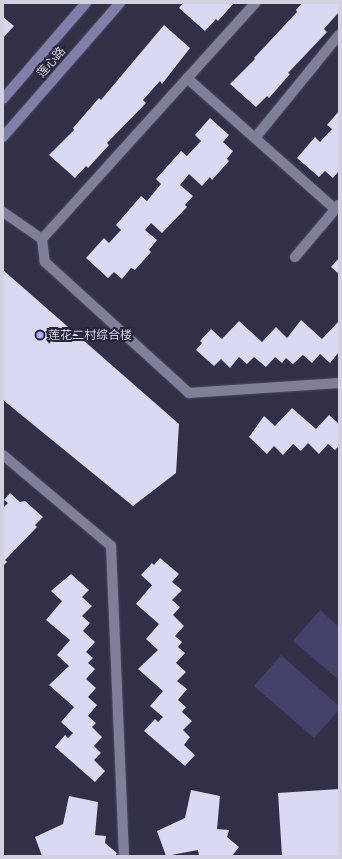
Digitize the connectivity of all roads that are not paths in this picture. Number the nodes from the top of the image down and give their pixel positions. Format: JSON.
{"nodes":[{"id":1,"x":86,"y":3,"type":"edge"},
{"id":2,"x":120,"y":3,"type":"edge"},
{"id":3,"x":255,"y":3,"type":"edge"},
{"id":4,"x":339,"y":35,"type":"edge"},
{"id":5,"x":187,"y":78,"type":"junction"},
{"id":6,"x":3,"y":98,"type":"edge"},
{"id":7,"x":3,"y":137,"type":"edge"},
{"id":8,"x":255,"y":138,"type":"junction"},
{"id":9,"x":337,"y":207,"type":"edge"},
{"id":10,"x":3,"y":212,"type":"edge"},
{"id":11,"x":42,"y":238,"type":"junction"},
{"id":12,"x":295,"y":257,"type":"dead end"},
{"id":13,"x":339,"y":383,"type":"edge"},
{"id":14,"x":3,"y":455,"type":"edge"},
{"id":15,"x":124,"y":856,"type":"edge"}],
"edges":[{"from":1,"to":6,"type":"main road","name":"莲心路"},
{"from":2,"to":7,"type":"main road","name":"莲心路"},
{"from":3,"to":5,"type":"street"},
{"from":4,"to":8,"type":"street"},
{"from":5,"to":8,"type":"street"},
{"from":5,"to":11,"type":"street"},
{"from":8,"to":9,"type":"street"},
{"from":9,"to":12,"type":"street"},
{"from":10,"to":11,"type":"street"},
{"from":11,"to":13,"type":"street"},
{"from":14,"to":15,"type":"street"}]}
